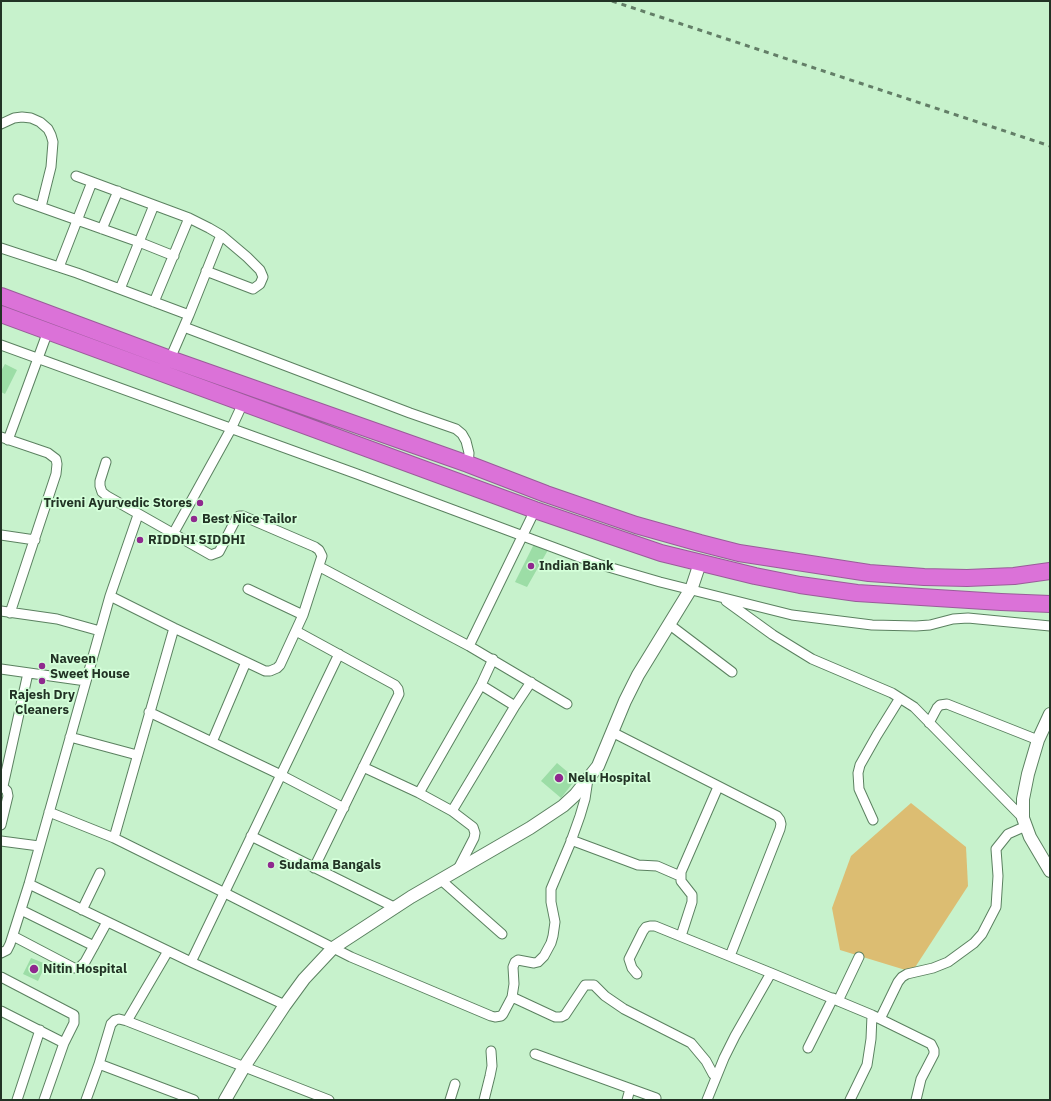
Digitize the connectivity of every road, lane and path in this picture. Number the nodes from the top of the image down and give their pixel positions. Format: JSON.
{"nodes":[{"id":1,"x":1,"y":124,"type":"edge"},
{"id":2,"x":76,"y":176,"type":"dead end"},
{"id":3,"x":92,"y":182,"type":"junction"},
{"id":4,"x":118,"y":191,"type":"junction"},
{"id":5,"x":18,"y":198,"type":"dead end"},
{"id":6,"x":154,"y":205,"type":"junction"},
{"id":7,"x":41,"y":207,"type":"junction"},
{"id":8,"x":189,"y":218,"type":"junction"},
{"id":9,"x":78,"y":220,"type":"junction"},
{"id":10,"x":102,"y":229,"type":"junction"},
{"id":11,"x":220,"y":235,"type":"junction"},
{"id":12,"x":139,"y":242,"type":"junction"},
{"id":13,"x":1,"y":248,"type":"edge"},
{"id":14,"x":174,"y":256,"type":"junction"},
{"id":15,"x":59,"y":267,"type":"junction"},
{"id":16,"x":206,"y":271,"type":"junction"},
{"id":17,"x":120,"y":289,"type":"junction"},
{"id":18,"x":1,"y":296,"type":"edge"},
{"id":19,"x":154,"y":302,"type":"junction"},
{"id":20,"x":1,"y":314,"type":"edge"},
{"id":21,"x":189,"y":315,"type":"junction"},
{"id":22,"x":183,"y":329,"type":"junction"},
{"id":23,"x":48,"y":331,"type":"junction"},
{"id":24,"x":1,"y":345,"type":"edge"},
{"id":25,"x":172,"y":353,"type":"junction"},
{"id":26,"x":38,"y":359,"type":"junction"},
{"id":27,"x":243,"y":403,"type":"junction"},
{"id":28,"x":231,"y":428,"type":"junction"},
{"id":29,"x":5,"y":439,"type":"edge"},
{"id":30,"x":468,"y":459,"type":"junction"},
{"id":31,"x":106,"y":462,"type":"dead end"},
{"id":32,"x":536,"y":510,"type":"junction"},
{"id":33,"x":138,"y":515,"type":"junction"},
{"id":34,"x":173,"y":534,"type":"junction"},
{"id":35,"x":1,"y":535,"type":"edge"},
{"id":36,"x":522,"y":536,"type":"junction"},
{"id":37,"x":35,"y":540,"type":"junction"},
{"id":38,"x":700,"y":563,"type":"junction"},
{"id":39,"x":320,"y":567,"type":"junction"},
{"id":40,"x":1050,"y":571,"type":"edge"},
{"id":41,"x":248,"y":589,"type":"dead end"},
{"id":42,"x":690,"y":589,"type":"junction"},
{"id":43,"x":110,"y":596,"type":"junction"},
{"id":44,"x":723,"y":598,"type":"junction"},
{"id":45,"x":1050,"y":604,"type":"edge"},
{"id":46,"x":6,"y":612,"type":"edge"},
{"id":47,"x":303,"y":615,"type":"junction"},
{"id":48,"x":670,"y":624,"type":"junction"},
{"id":49,"x":1050,"y":626,"type":"edge"},
{"id":50,"x":174,"y":628,"type":"junction"},
{"id":51,"x":100,"y":631,"type":"junction"},
{"id":52,"x":296,"y":631,"type":"junction"},
{"id":53,"x":469,"y":646,"type":"junction"},
{"id":54,"x":339,"y":654,"type":"junction"},
{"id":55,"x":494,"y":659,"type":"junction"},
{"id":56,"x":246,"y":662,"type":"junction"},
{"id":57,"x":1,"y":669,"type":"edge"},
{"id":58,"x":732,"y":672,"type":"dead end"},
{"id":59,"x":28,"y":673,"type":"junction"},
{"id":60,"x":86,"y":681,"type":"junction"},
{"id":61,"x":531,"y":682,"type":"junction"},
{"id":62,"x":481,"y":686,"type":"junction"},
{"id":63,"x":900,"y":698,"type":"junction"},
{"id":64,"x":567,"y":704,"type":"dead end"},
{"id":65,"x":516,"y":706,"type":"junction"},
{"id":66,"x":149,"y":712,"type":"junction"},
{"id":67,"x":1050,"y":714,"type":"edge"},
{"id":68,"x":929,"y":723,"type":"junction"},
{"id":69,"x":612,"y":732,"type":"junction"},
{"id":70,"x":70,"y":737,"type":"junction"},
{"id":71,"x":1038,"y":740,"type":"junction"},
{"id":72,"x":212,"y":742,"type":"junction"},
{"id":73,"x":137,"y":755,"type":"junction"},
{"id":74,"x":363,"y":767,"type":"junction"},
{"id":75,"x":281,"y":775,"type":"junction"},
{"id":76,"x":588,"y":779,"type":"junction"},
{"id":77,"x":2,"y":786,"type":"edge"},
{"id":78,"x":718,"y":787,"type":"junction"},
{"id":79,"x":419,"y":793,"type":"junction"},
{"id":80,"x":344,"y":808,"type":"junction"},
{"id":81,"x":49,"y":812,"type":"junction"},
{"id":82,"x":452,"y":812,"type":"junction"},
{"id":83,"x":873,"y":820,"type":"dead end"},
{"id":84,"x":1024,"y":822,"type":"junction"},
{"id":85,"x":1,"y":825,"type":"edge"},
{"id":86,"x":251,"y":836,"type":"junction"},
{"id":87,"x":114,"y":838,"type":"junction"},
{"id":88,"x":571,"y":840,"type":"junction"},
{"id":89,"x":1,"y":841,"type":"edge"},
{"id":90,"x":39,"y":846,"type":"junction"},
{"id":91,"x":314,"y":868,"type":"junction"},
{"id":92,"x":457,"y":871,"type":"junction"},
{"id":93,"x":1050,"y":871,"type":"edge"},
{"id":94,"x":100,"y":874,"type":"dead end"},
{"id":95,"x":680,"y":876,"type":"junction"},
{"id":96,"x":441,"y":880,"type":"junction"},
{"id":97,"x":29,"y":884,"type":"junction"},
{"id":98,"x":225,"y":893,"type":"junction"},
{"id":99,"x":396,"y":908,"type":"junction"},
{"id":100,"x":21,"y":910,"type":"junction"},
{"id":101,"x":82,"y":910,"type":"junction"},
{"id":102,"x":107,"y":922,"type":"junction"},
{"id":103,"x":502,"y":934,"type":"dead end"},
{"id":104,"x":13,"y":936,"type":"junction"},
{"id":105,"x":681,"y":936,"type":"junction"},
{"id":106,"x":94,"y":946,"type":"junction"},
{"id":107,"x":333,"y":948,"type":"junction"},
{"id":108,"x":168,"y":951,"type":"junction"},
{"id":109,"x":1,"y":953,"type":"edge"},
{"id":110,"x":730,"y":956,"type":"junction"},
{"id":111,"x":859,"y":957,"type":"dead end"},
{"id":112,"x":191,"y":962,"type":"junction"},
{"id":113,"x":771,"y":972,"type":"junction"},
{"id":114,"x":637,"y":974,"type":"dead end"},
{"id":115,"x":1,"y":977,"type":"edge"},
{"id":116,"x":512,"y":997,"type":"junction"},
{"id":117,"x":836,"y":1000,"type":"junction"},
{"id":118,"x":285,"y":1005,"type":"junction"},
{"id":119,"x":1,"y":1011,"type":"edge"},
{"id":120,"x":876,"y":1017,"type":"junction"},
{"id":121,"x":127,"y":1021,"type":"junction"},
{"id":122,"x":40,"y":1030,"type":"junction"},
{"id":123,"x":64,"y":1043,"type":"junction"},
{"id":124,"x":808,"y":1048,"type":"dead end"},
{"id":125,"x":491,"y":1051,"type":"dead end"},
{"id":126,"x":535,"y":1054,"type":"dead end"},
{"id":127,"x":99,"y":1064,"type":"junction"},
{"id":128,"x":244,"y":1067,"type":"junction"},
{"id":129,"x":716,"y":1077,"type":"junction"},
{"id":130,"x":455,"y":1084,"type":"dead end"},
{"id":131,"x":630,"y":1089,"type":"junction"},
{"id":132,"x":656,"y":1098,"type":"dead end"},
{"id":133,"x":711,"y":1099,"type":"edge"},
{"id":134,"x":17,"y":1100,"type":"edge"},
{"id":135,"x":44,"y":1100,"type":"edge"},
{"id":136,"x":86,"y":1100,"type":"edge"},
{"id":137,"x":194,"y":1100,"type":"edge"},
{"id":138,"x":224,"y":1100,"type":"edge"},
{"id":139,"x":329,"y":1100,"type":"edge"},
{"id":140,"x":450,"y":1100,"type":"edge"},
{"id":141,"x":484,"y":1100,"type":"edge"},
{"id":142,"x":627,"y":1100,"type":"edge"},
{"id":143,"x":850,"y":1100,"type":"edge"},
{"id":144,"x":916,"y":1100,"type":"edge"}],
"edges":[{"from":1,"to":7,"type":"street"},
{"from":2,"to":3,"type":"street"},
{"from":3,"to":4,"type":"street"},
{"from":3,"to":9,"type":"street"},
{"from":4,"to":6,"type":"street"},
{"from":4,"to":10,"type":"street"},
{"from":5,"to":7,"type":"street"},
{"from":6,"to":8,"type":"street"},
{"from":6,"to":12,"type":"street"},
{"from":7,"to":9,"type":"street"},
{"from":8,"to":11,"type":"street"},
{"from":8,"to":14,"type":"street"},
{"from":9,"to":10,"type":"street"},
{"from":9,"to":15,"type":"street"},
{"from":10,"to":12,"type":"street"},
{"from":11,"to":16,"type":"street"},
{"from":11,"to":16,"type":"street"},
{"from":12,"to":14,"type":"street"},
{"from":12,"to":17,"type":"street"},
{"from":13,"to":15,"type":"street"},
{"from":14,"to":19,"type":"street"},
{"from":15,"to":17,"type":"street"},
{"from":16,"to":21,"type":"street"},
{"from":17,"to":19,"type":"street"},
{"from":18,"to":25,"type":"highway"},
{"from":19,"to":21,"type":"street"},
{"from":20,"to":23,"type":"highway"},
{"from":21,"to":22,"type":"street"},
{"from":22,"to":25,"type":"street"},
{"from":22,"to":30,"type":"street"},
{"from":23,"to":26,"type":"street"},
{"from":23,"to":27,"type":"highway"},
{"from":24,"to":26,"type":"street"},
{"from":25,"to":30,"type":"highway"},
{"from":26,"to":28,"type":"street"},
{"from":26,"to":29,"type":"street"},
{"from":27,"to":28,"type":"street"},
{"from":27,"to":32,"type":"highway"},
{"from":28,"to":34,"type":"street"},
{"from":28,"to":36,"type":"street"},
{"from":29,"to":37,"type":"street"},
{"from":30,"to":40,"type":"highway"},
{"from":31,"to":33,"type":"street"},
{"from":32,"to":36,"type":"street"},
{"from":32,"to":38,"type":"highway"},
{"from":33,"to":34,"type":"street"},
{"from":33,"to":43,"type":"street"},
{"from":34,"to":39,"type":"street"},
{"from":35,"to":37,"type":"street"},
{"from":36,"to":42,"type":"street"},
{"from":36,"to":53,"type":"street"},
{"from":37,"to":46,"type":"street"},
{"from":38,"to":42,"type":"street"},
{"from":38,"to":45,"type":"highway"},
{"from":39,"to":47,"type":"street"},
{"from":39,"to":53,"type":"street"},
{"from":41,"to":47,"type":"street"},
{"from":42,"to":44,"type":"street"},
{"from":42,"to":48,"type":"street"},
{"from":43,"to":50,"type":"street"},
{"from":43,"to":51,"type":"street"},
{"from":44,"to":49,"type":"street"},
{"from":44,"to":63,"type":"street"},
{"from":46,"to":51,"type":"street"},
{"from":47,"to":52,"type":"street"},
{"from":48,"to":58,"type":"street"},
{"from":48,"to":69,"type":"street"},
{"from":50,"to":56,"type":"street"},
{"from":50,"to":66,"type":"street"},
{"from":51,"to":60,"type":"street"},
{"from":52,"to":54,"type":"street"},
{"from":52,"to":56,"type":"street"},
{"from":53,"to":55,"type":"street"},
{"from":54,"to":74,"type":"street"},
{"from":54,"to":75,"type":"street"},
{"from":55,"to":61,"type":"street"},
{"from":55,"to":62,"type":"street"},
{"from":56,"to":72,"type":"street"},
{"from":57,"to":59,"type":"street"},
{"from":59,"to":60,"type":"street"},
{"from":59,"to":77,"type":"street"},
{"from":60,"to":70,"type":"street"},
{"from":61,"to":64,"type":"street"},
{"from":61,"to":65,"type":"street"},
{"from":62,"to":65,"type":"street"},
{"from":62,"to":79,"type":"street"},
{"from":63,"to":68,"type":"street"},
{"from":63,"to":83,"type":"street"},
{"from":65,"to":82,"type":"street"},
{"from":66,"to":72,"type":"street"},
{"from":66,"to":73,"type":"street"},
{"from":67,"to":71,"type":"street"},
{"from":68,"to":71,"type":"street"},
{"from":68,"to":84,"type":"street"},
{"from":69,"to":76,"type":"street"},
{"from":69,"to":78,"type":"street"},
{"from":70,"to":73,"type":"street"},
{"from":70,"to":81,"type":"street"},
{"from":71,"to":84,"type":"street"},
{"from":72,"to":75,"type":"street"},
{"from":73,"to":87,"type":"street"},
{"from":74,"to":79,"type":"street"},
{"from":74,"to":80,"type":"street"},
{"from":75,"to":80,"type":"street"},
{"from":75,"to":86,"type":"street"},
{"from":76,"to":88,"type":"street"},
{"from":76,"to":92,"type":"street"},
{"from":77,"to":85,"type":"street"},
{"from":78,"to":95,"type":"street"},
{"from":78,"to":110,"type":"street"},
{"from":79,"to":82,"type":"street"},
{"from":80,"to":91,"type":"street"},
{"from":81,"to":87,"type":"street"},
{"from":81,"to":90,"type":"street"},
{"from":82,"to":92,"type":"street"},
{"from":84,"to":93,"type":"street"},
{"from":84,"to":120,"type":"street"},
{"from":86,"to":91,"type":"street"},
{"from":86,"to":98,"type":"street"},
{"from":87,"to":98,"type":"street"},
{"from":88,"to":95,"type":"street"},
{"from":88,"to":116,"type":"street"},
{"from":89,"to":90,"type":"street"},
{"from":90,"to":97,"type":"street"},
{"from":91,"to":99,"type":"street"},
{"from":92,"to":96,"type":"street"},
{"from":94,"to":101,"type":"street"},
{"from":95,"to":105,"type":"street"},
{"from":96,"to":99,"type":"street"},
{"from":96,"to":103,"type":"street"},
{"from":97,"to":100,"type":"street"},
{"from":97,"to":101,"type":"street"},
{"from":98,"to":107,"type":"street"},
{"from":98,"to":112,"type":"street"},
{"from":99,"to":107,"type":"street"},
{"from":100,"to":104,"type":"street"},
{"from":100,"to":106,"type":"street"},
{"from":101,"to":102,"type":"street"},
{"from":102,"to":106,"type":"street"},
{"from":102,"to":108,"type":"street"},
{"from":104,"to":106,"type":"street"},
{"from":104,"to":109,"type":"street"},
{"from":105,"to":110,"type":"street"},
{"from":105,"to":114,"type":"street"},
{"from":107,"to":116,"type":"street"},
{"from":107,"to":118,"type":"street"},
{"from":108,"to":112,"type":"street"},
{"from":108,"to":121,"type":"street"},
{"from":110,"to":113,"type":"street"},
{"from":111,"to":117,"type":"street"},
{"from":112,"to":118,"type":"street"},
{"from":113,"to":117,"type":"street"},
{"from":113,"to":129,"type":"street"},
{"from":115,"to":123,"type":"street"},
{"from":116,"to":129,"type":"street"},
{"from":117,"to":120,"type":"street"},
{"from":117,"to":124,"type":"street"},
{"from":118,"to":128,"type":"street"},
{"from":119,"to":122,"type":"street"},
{"from":120,"to":143,"type":"street"},
{"from":120,"to":144,"type":"street"},
{"from":121,"to":127,"type":"street"},
{"from":121,"to":128,"type":"street"},
{"from":122,"to":123,"type":"street"},
{"from":122,"to":134,"type":"street"},
{"from":123,"to":135,"type":"street"},
{"from":125,"to":141,"type":"street"},
{"from":126,"to":131,"type":"street"},
{"from":127,"to":136,"type":"street"},
{"from":127,"to":137,"type":"street"},
{"from":128,"to":138,"type":"street"},
{"from":128,"to":139,"type":"street"},
{"from":129,"to":133,"type":"street"},
{"from":130,"to":140,"type":"street"},
{"from":131,"to":132,"type":"street"},
{"from":131,"to":142,"type":"street"}]}
